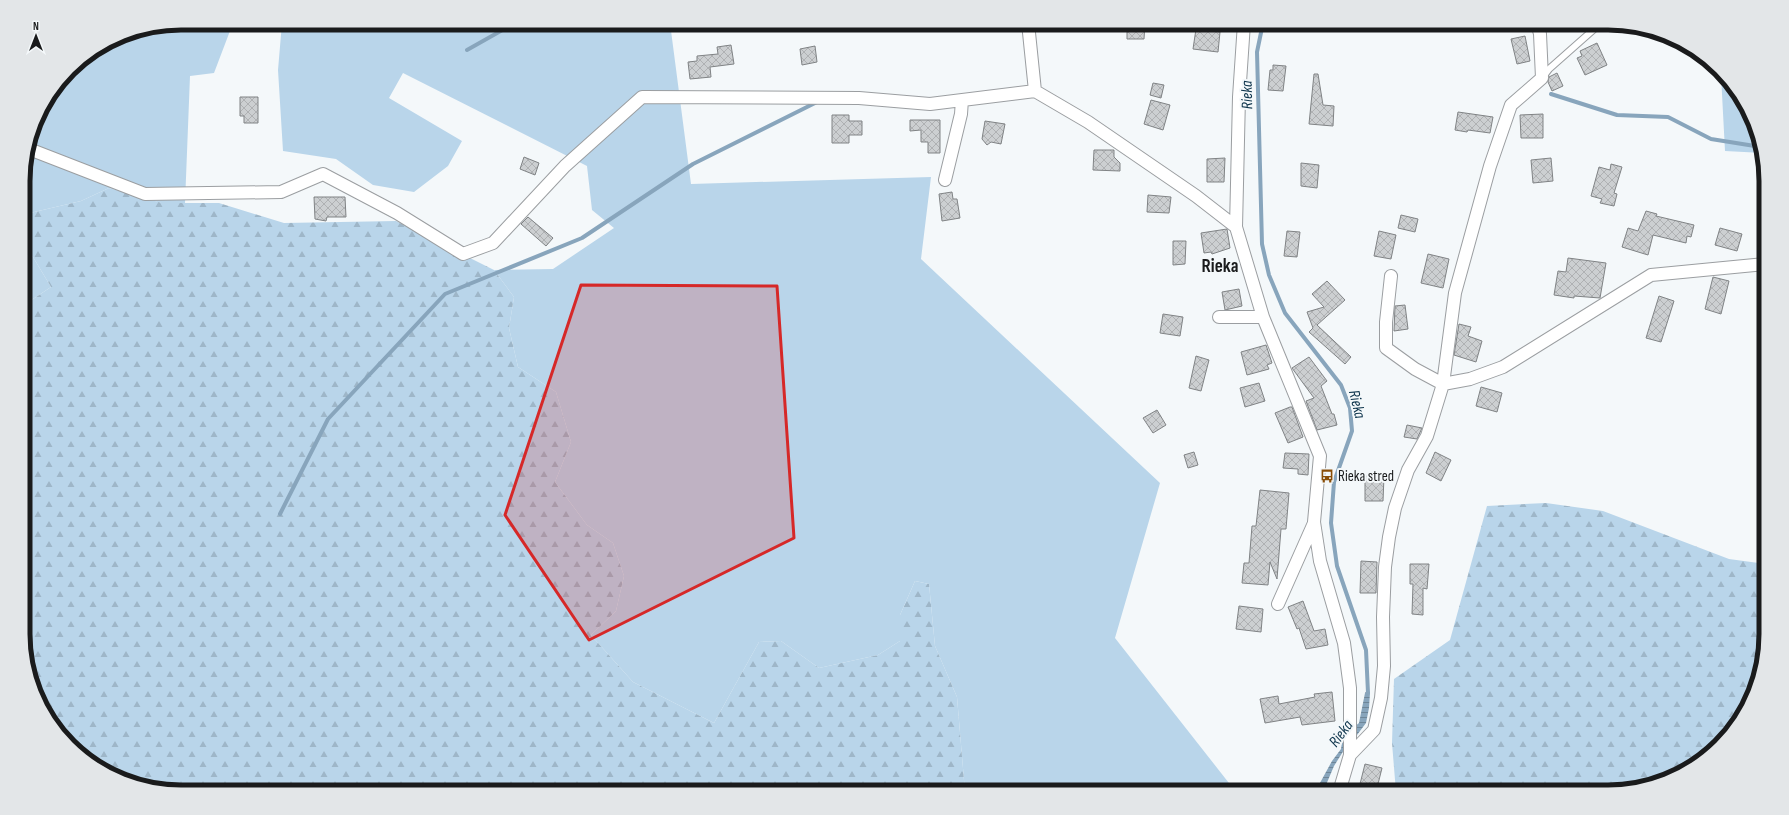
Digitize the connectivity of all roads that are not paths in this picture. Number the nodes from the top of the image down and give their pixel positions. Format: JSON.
{"nodes":[{"id":1,"x":1029,"y":30,"type":"edge"},
{"id":2,"x":1244,"y":30,"type":"edge"},
{"id":3,"x":1539,"y":30,"type":"edge"},
{"id":4,"x":1593,"y":30,"type":"edge"},
{"id":5,"x":1542,"y":78,"type":"junction"},
{"id":6,"x":1036,"y":91,"type":"junction"},
{"id":7,"x":962,"y":100,"type":"junction"},
{"id":8,"x":33,"y":151,"type":"edge"},
{"id":9,"x":945,"y":180,"type":"dead end"},
{"id":10,"x":1236,"y":227,"type":"junction"},
{"id":11,"x":1759,"y":265,"type":"edge"},
{"id":12,"x":1391,"y":276,"type":"dead end"},
{"id":13,"x":1263,"y":316,"type":"junction"},
{"id":14,"x":1219,"y":317,"type":"dead end"},
{"id":15,"x":1443,"y":384,"type":"junction"},
{"id":16,"x":1314,"y":522,"type":"junction"},
{"id":17,"x":1278,"y":604,"type":"dead end"},
{"id":18,"x":1350,"y":753,"type":"junction"},
{"id":19,"x":1341,"y":785,"type":"edge"}],
"edges":[{"from":1,"to":6,"type":"street"},
{"from":2,"to":10,"type":"street"},
{"from":3,"to":5,"type":"street"},
{"from":4,"to":5,"type":"lane"},
{"from":5,"to":15,"type":"street"},
{"from":6,"to":7,"type":"street"},
{"from":6,"to":10,"type":"street"},
{"from":7,"to":8,"type":"street"},
{"from":7,"to":9,"type":"street"},
{"from":10,"to":13,"type":"street"},
{"from":11,"to":15,"type":"street"},
{"from":12,"to":15,"type":"street"},
{"from":13,"to":14,"type":"street"},
{"from":13,"to":16,"type":"street"},
{"from":15,"to":18,"type":"street"},
{"from":16,"to":17,"type":"street"},
{"from":16,"to":18,"type":"street"},
{"from":18,"to":19,"type":"street"}]}
